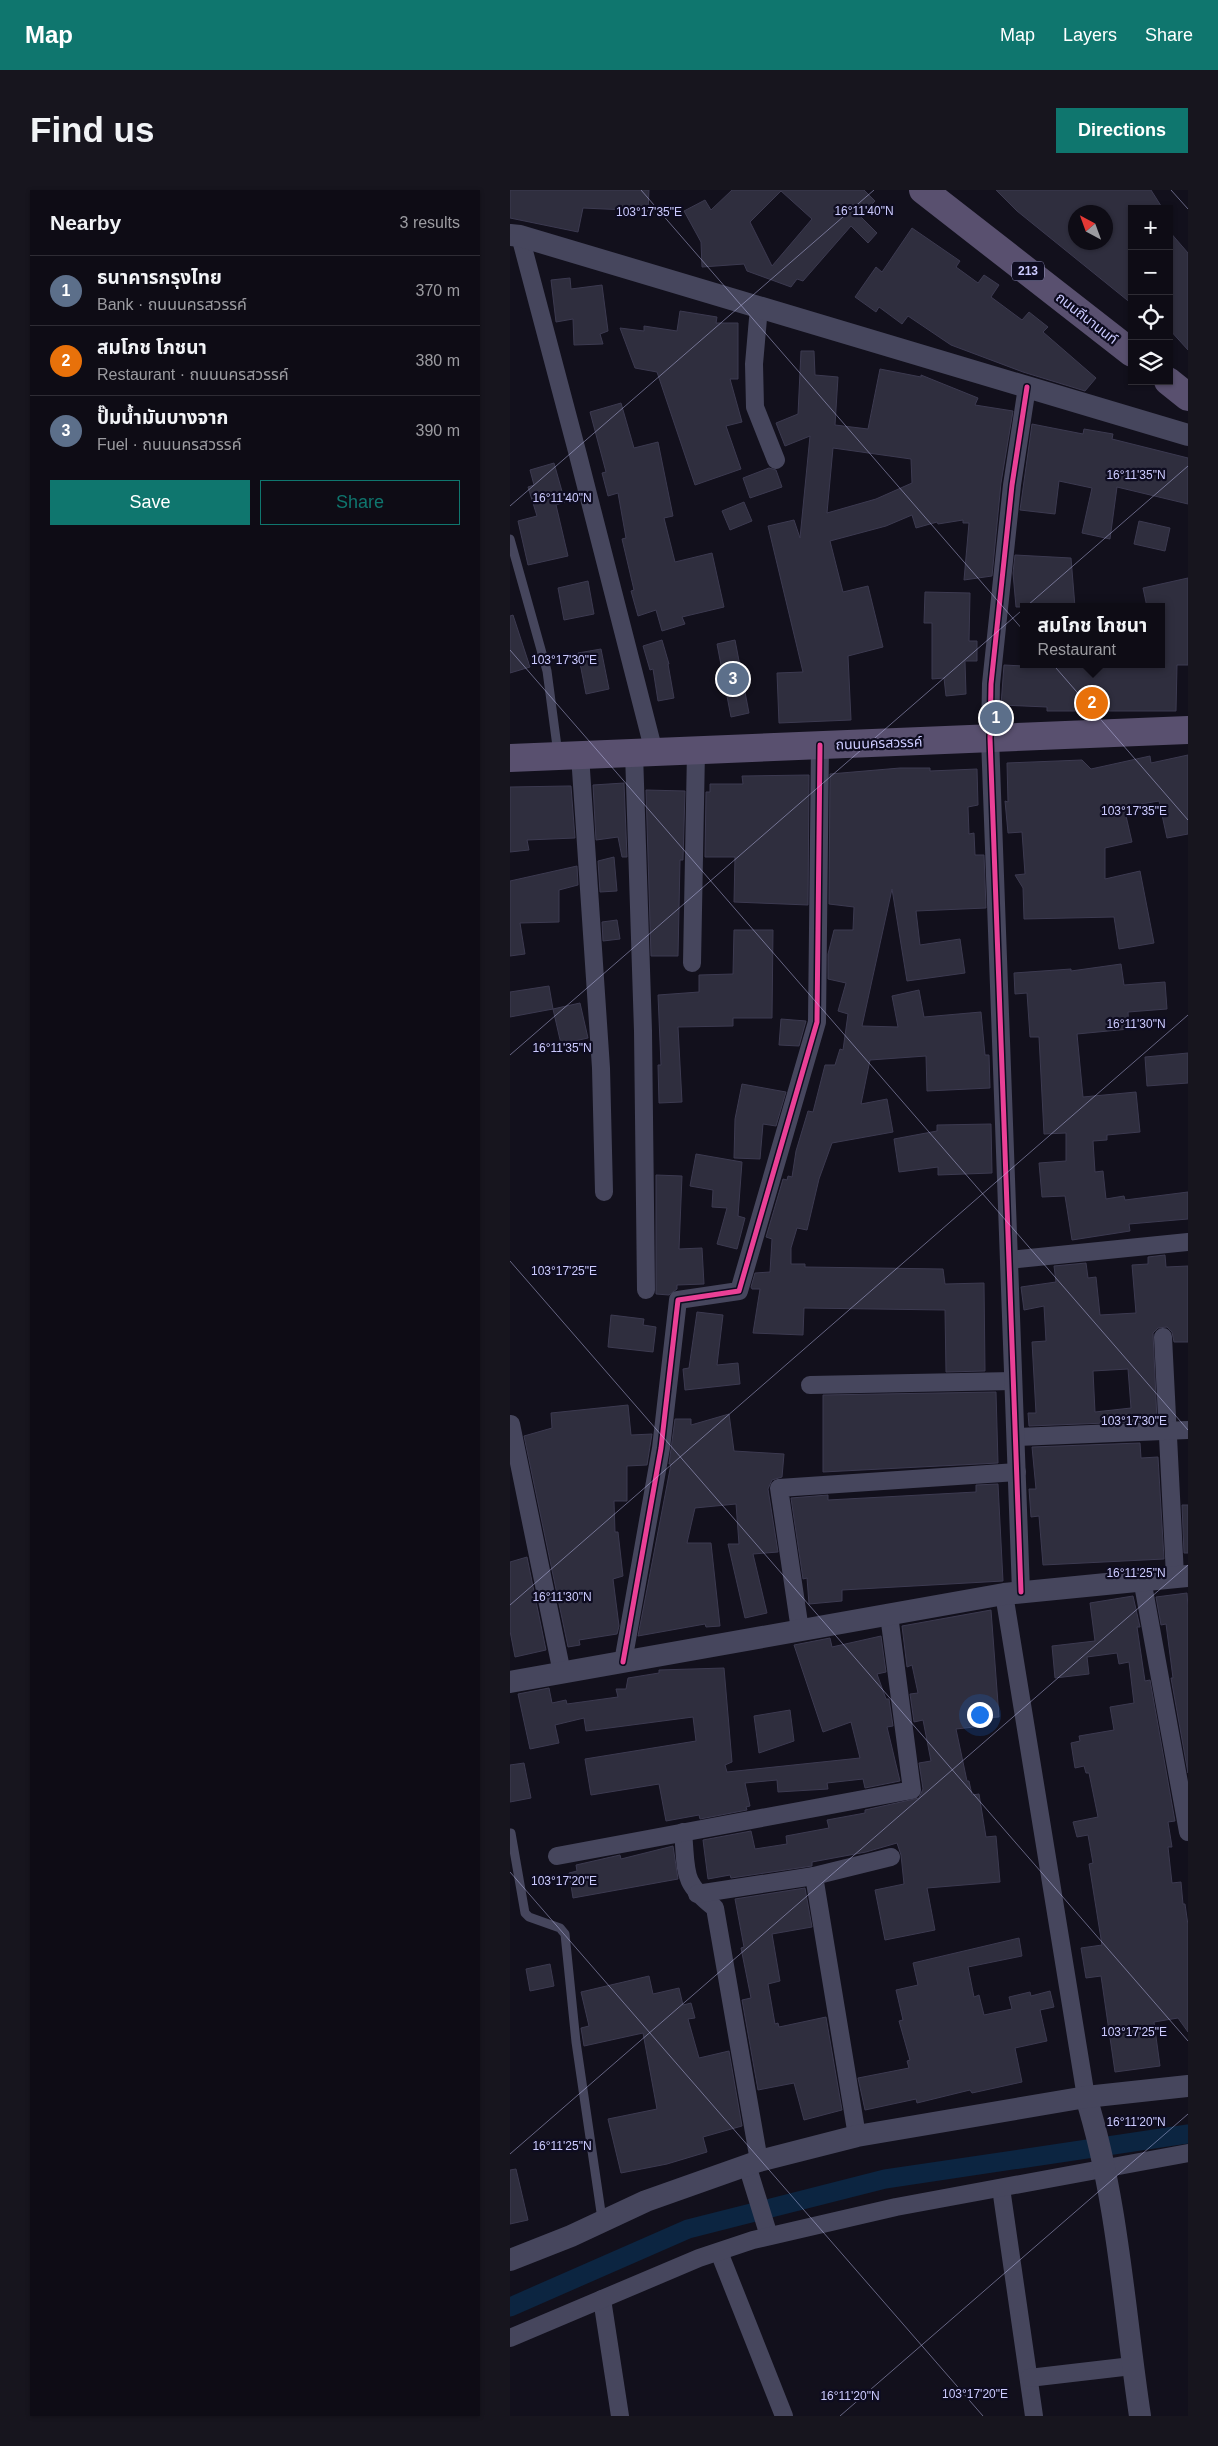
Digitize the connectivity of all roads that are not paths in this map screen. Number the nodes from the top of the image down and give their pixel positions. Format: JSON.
{"nodes":[{"id":1,"x":923,"y":190,"type":"edge"},
{"id":2,"x":515,"y":236,"type":"edge"},
{"id":3,"x":759,"y":307,"type":"junction"},
{"id":4,"x":1128,"y":350,"type":"edge"},
{"id":5,"x":1173,"y":385,"type":"edge"},
{"id":6,"x":1027,"y":387,"type":"junction"},
{"id":7,"x":1188,"y":397,"type":"edge"},
{"id":8,"x":1188,"y":435,"type":"edge"},
{"id":9,"x":776,"y":460,"type":"dead end"},
{"id":10,"x":510,"y":539,"type":"edge"},
{"id":11,"x":513,"y":566,"type":"edge"},
{"id":12,"x":1188,"y":730,"type":"edge"},
{"id":13,"x":990,"y":738,"type":"junction"},
{"id":14,"x":820,"y":745,"type":"junction"},
{"id":15,"x":696,"y":750,"type":"junction"},
{"id":16,"x":644,"y":753,"type":"junction"},
{"id":17,"x":569,"y":756,"type":"junction"},
{"id":18,"x":510,"y":758,"type":"edge"},
{"id":19,"x":692,"y":963,"type":"dead end"},
{"id":20,"x":604,"y":1192,"type":"dead end"},
{"id":21,"x":1188,"y":1242,"type":"edge"},
{"id":22,"x":1009,"y":1260,"type":"junction"},
{"id":23,"x":646,"y":1290,"type":"dead end"},
{"id":24,"x":1163,"y":1337,"type":"dead end"},
{"id":25,"x":1013,"y":1381,"type":"junction"},
{"id":26,"x":810,"y":1385,"type":"dead end"},
{"id":27,"x":511,"y":1424,"type":"dead end"},
{"id":28,"x":1188,"y":1430,"type":"edge"},
{"id":29,"x":1166,"y":1431,"type":"junction"},
{"id":30,"x":1017,"y":1437,"type":"junction"},
{"id":31,"x":1017,"y":1472,"type":"junction"},
{"id":32,"x":1181,"y":1576,"type":"edge"},
{"id":33,"x":1142,"y":1580,"type":"junction"},
{"id":34,"x":1013,"y":1593,"type":"junction"},
{"id":35,"x":889,"y":1615,"type":"junction"},
{"id":36,"x":800,"y":1630,"type":"junction"},
{"id":37,"x":623,"y":1662,"type":"junction"},
{"id":38,"x":562,"y":1673,"type":"junction"},
{"id":39,"x":510,"y":1682,"type":"edge"},
{"id":40,"x":1182,"y":1768,"type":"edge"},
{"id":41,"x":683,"y":1832,"type":"junction"},
{"id":42,"x":1188,"y":1832,"type":"edge"},
{"id":43,"x":511,"y":1833,"type":"edge"},
{"id":44,"x":557,"y":1856,"type":"dead end"},
{"id":45,"x":892,"y":1858,"type":"dead end"},
{"id":46,"x":814,"y":1876,"type":"junction"},
{"id":47,"x":697,"y":1894,"type":"junction"},
{"id":48,"x":1188,"y":2086,"type":"edge"},
{"id":49,"x":1089,"y":2107,"type":"junction"},
{"id":50,"x":857,"y":2136,"type":"junction"},
{"id":51,"x":1188,"y":2153,"type":"edge"},
{"id":52,"x":1102,"y":2162,"type":"junction"},
{"id":53,"x":753,"y":2163,"type":"junction"},
{"id":54,"x":1001,"y":2188,"type":"junction"},
{"id":55,"x":602,"y":2220,"type":"junction"},
{"id":56,"x":769,"y":2236,"type":"junction"},
{"id":57,"x":719,"y":2252,"type":"junction"},
{"id":58,"x":510,"y":2260,"type":"edge"},
{"id":59,"x":602,"y":2299,"type":"junction"},
{"id":60,"x":510,"y":2338,"type":"edge"},
{"id":61,"x":1132,"y":2366,"type":"junction"},
{"id":62,"x":1029,"y":2378,"type":"junction"},
{"id":63,"x":620,"y":2416,"type":"edge"},
{"id":64,"x":784,"y":2416,"type":"edge"},
{"id":65,"x":1034,"y":2416,"type":"edge"},
{"id":66,"x":1140,"y":2416,"type":"edge"}],
"edges":[{"from":1,"to":4,"type":"main road","name":"ถนนถีนานนท์","number":"213"},
{"from":2,"to":3,"type":"street"},
{"from":2,"to":16,"type":"street"},
{"from":3,"to":6,"type":"street"},
{"from":3,"to":9,"type":"street"},
{"from":5,"to":7,"type":"main road"},
{"from":6,"to":8,"type":"street"},
{"from":6,"to":13,"type":"street"},
{"from":10,"to":11,"type":"lane"},
{"from":11,"to":17,"type":"lane"},
{"from":12,"to":13,"type":"main road","name":"ถนนนครสวรรค์"},
{"from":13,"to":14,"type":"main road","name":"ถนนนครสวรรค์"},
{"from":13,"to":22,"type":"street"},
{"from":14,"to":15,"type":"main road","name":"ถนนนครสวรรค์"},
{"from":14,"to":37,"type":"street"},
{"from":15,"to":16,"type":"main road","name":"ถนนนครสวรรค์"},
{"from":15,"to":19,"type":"street"},
{"from":16,"to":17,"type":"main road","name":"ถนนนครสวรรค์"},
{"from":16,"to":23,"type":"street"},
{"from":17,"to":18,"type":"main road","name":"ถนนนครสวรรค์"},
{"from":17,"to":20,"type":"street"},
{"from":21,"to":22,"type":"street"},
{"from":22,"to":25,"type":"street"},
{"from":24,"to":29,"type":"street"},
{"from":25,"to":26,"type":"street"},
{"from":25,"to":30,"type":"street"},
{"from":27,"to":38,"type":"street"},
{"from":28,"to":29,"type":"street"},
{"from":29,"to":30,"type":"street"},
{"from":29,"to":32,"type":"street"},
{"from":30,"to":31,"type":"street"},
{"from":31,"to":34,"type":"street"},
{"from":31,"to":36,"type":"street"},
{"from":32,"to":33,"type":"street"},
{"from":33,"to":34,"type":"street"},
{"from":33,"to":40,"type":"street"},
{"from":34,"to":35,"type":"street"},
{"from":34,"to":49,"type":"street"},
{"from":35,"to":36,"type":"street"},
{"from":35,"to":41,"type":"street"},
{"from":36,"to":37,"type":"street"},
{"from":37,"to":38,"type":"street"},
{"from":38,"to":39,"type":"street"},
{"from":40,"to":42,"type":"street"},
{"from":41,"to":44,"type":"street"},
{"from":41,"to":47,"type":"street"},
{"from":43,"to":55,"type":"lane"},
{"from":45,"to":46,"type":"street"},
{"from":46,"to":47,"type":"street"},
{"from":46,"to":50,"type":"street"},
{"from":47,"to":53,"type":"street"},
{"from":48,"to":49,"type":"street"},
{"from":49,"to":50,"type":"street"},
{"from":49,"to":52,"type":"street"},
{"from":50,"to":53,"type":"street"},
{"from":51,"to":52,"type":"street"},
{"from":52,"to":54,"type":"street"},
{"from":52,"to":61,"type":"street"},
{"from":53,"to":55,"type":"street"},
{"from":53,"to":56,"type":"street"},
{"from":54,"to":56,"type":"street"},
{"from":54,"to":62,"type":"street"},
{"from":55,"to":58,"type":"street"},
{"from":56,"to":57,"type":"street"},
{"from":57,"to":59,"type":"street"},
{"from":57,"to":64,"type":"street"},
{"from":59,"to":60,"type":"street"},
{"from":59,"to":63,"type":"street"},
{"from":61,"to":62,"type":"street"},
{"from":61,"to":66,"type":"street"},
{"from":62,"to":65,"type":"street"}]}
